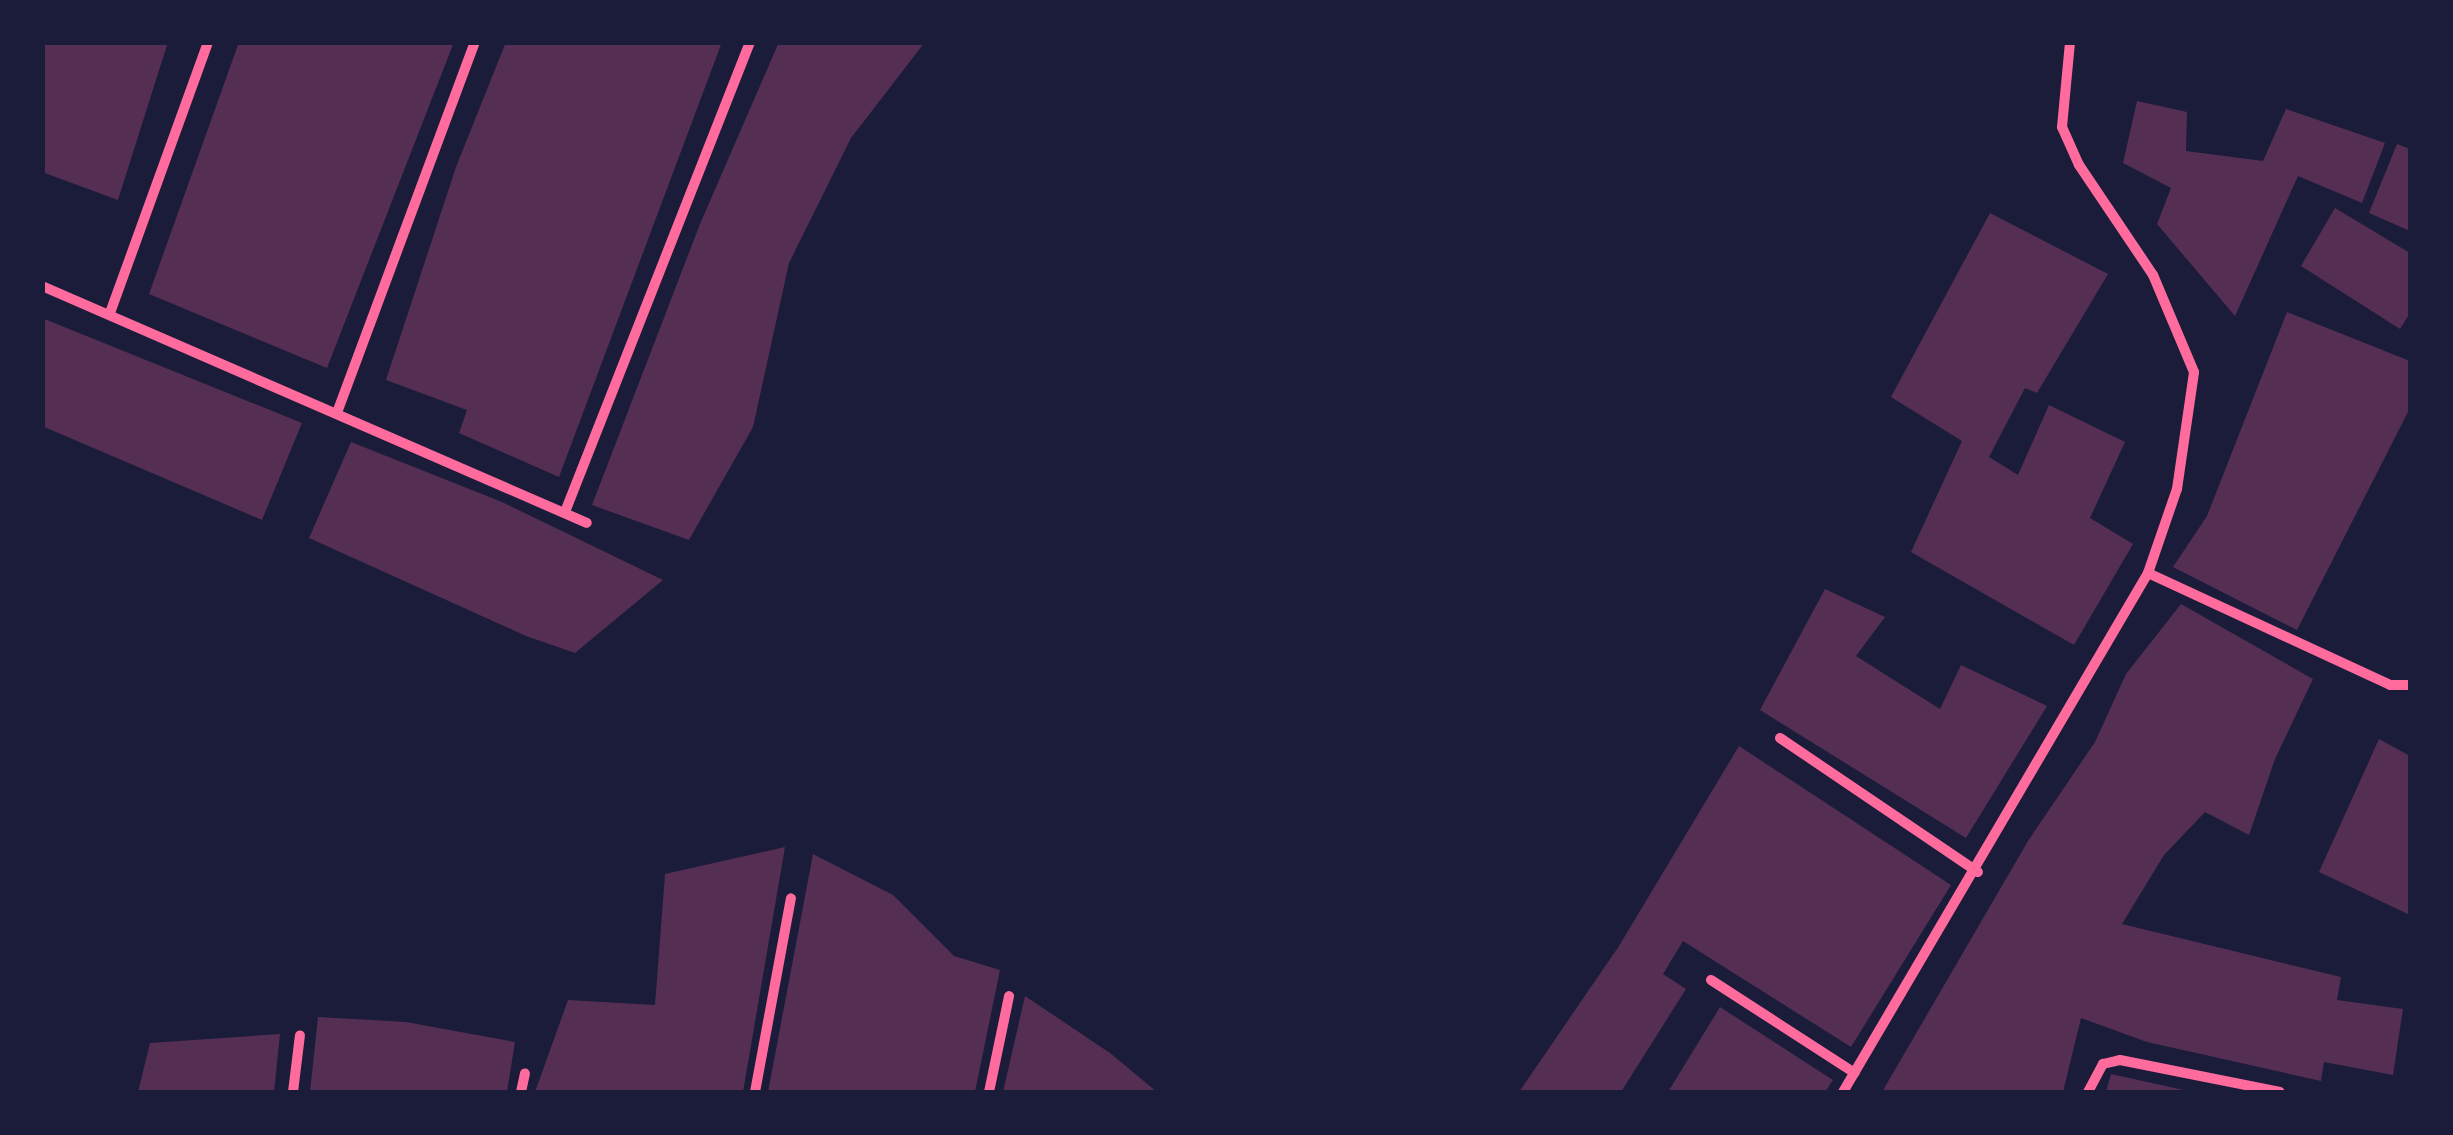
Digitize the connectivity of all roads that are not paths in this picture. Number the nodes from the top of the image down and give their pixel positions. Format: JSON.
{"nodes":[{"id":1,"x":208,"y":42,"type":"edge"},
{"id":2,"x":475,"y":42,"type":"edge"},
{"id":3,"x":750,"y":42,"type":"edge"},
{"id":4,"x":2070,"y":42,"type":"edge"},
{"id":5,"x":42,"y":286,"type":"edge"},
{"id":6,"x":110,"y":313,"type":"junction"},
{"id":7,"x":338,"y":410,"type":"junction"},
{"id":8,"x":565,"y":512,"type":"junction"},
{"id":9,"x":587,"y":523,"type":"dead end"},
{"id":10,"x":2148,"y":573,"type":"junction"},
{"id":11,"x":2410,"y":685,"type":"edge"},
{"id":12,"x":1780,"y":738,"type":"dead end"},
{"id":13,"x":1978,"y":872,"type":"junction"},
{"id":14,"x":790,"y":898,"type":"dead end"},
{"id":15,"x":1711,"y":980,"type":"dead end"},
{"id":16,"x":1009,"y":996,"type":"dead end"},
{"id":17,"x":300,"y":1035,"type":"dead end"},
{"id":18,"x":525,"y":1073,"type":"dead end"},
{"id":19,"x":1855,"y":1073,"type":"junction"},
{"id":20,"x":293,"y":1092,"type":"edge"},
{"id":21,"x":522,"y":1092,"type":"edge"},
{"id":22,"x":755,"y":1092,"type":"edge"},
{"id":23,"x":989,"y":1092,"type":"edge"},
{"id":24,"x":1843,"y":1092,"type":"edge"},
{"id":25,"x":2088,"y":1092,"type":"edge"},
{"id":26,"x":2280,"y":1092,"type":"edge"}],
"edges":[{"from":1,"to":6,"type":"street"},
{"from":2,"to":7,"type":"street"},
{"from":3,"to":8,"type":"street"},
{"from":4,"to":10,"type":"street"},
{"from":5,"to":6,"type":"street"},
{"from":6,"to":7,"type":"street"},
{"from":7,"to":8,"type":"street"},
{"from":8,"to":9,"type":"street"},
{"from":10,"to":11,"type":"street"},
{"from":10,"to":13,"type":"street"},
{"from":12,"to":13,"type":"street"},
{"from":13,"to":19,"type":"street"},
{"from":14,"to":22,"type":"street"},
{"from":15,"to":19,"type":"street"},
{"from":16,"to":23,"type":"street"},
{"from":17,"to":20,"type":"street"},
{"from":18,"to":21,"type":"street"},
{"from":19,"to":24,"type":"street"},
{"from":25,"to":26,"type":"street"}]}
